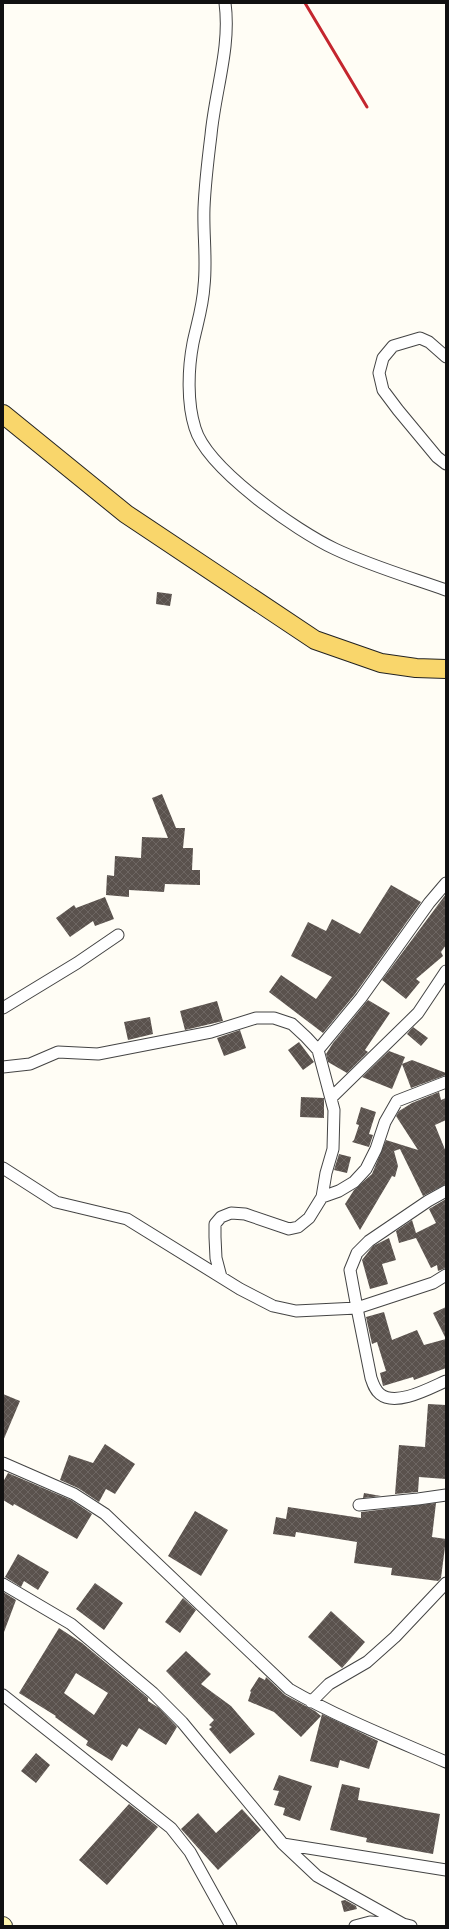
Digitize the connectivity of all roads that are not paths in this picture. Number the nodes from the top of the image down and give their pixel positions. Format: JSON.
{"nodes":[{"id":1,"x":225,"y":3,"type":"edge"},
{"id":2,"x":446,"y":357,"type":"edge"},
{"id":3,"x":3,"y":414,"type":"edge"},
{"id":4,"x":446,"y":464,"type":"edge"},
{"id":5,"x":446,"y":590,"type":"edge"},
{"id":6,"x":446,"y":669,"type":"edge"},
{"id":7,"x":446,"y":883,"type":"edge"},
{"id":8,"x":118,"y":935,"type":"dead end"},
{"id":9,"x":446,"y":971,"type":"edge"},
{"id":10,"x":3,"y":1008,"type":"edge"},
{"id":11,"x":318,"y":1050,"type":"junction"},
{"id":12,"x":3,"y":1067,"type":"edge"},
{"id":13,"x":446,"y":1082,"type":"edge"},
{"id":14,"x":331,"y":1098,"type":"junction"},
{"id":15,"x":3,"y":1168,"type":"edge"},
{"id":16,"x":446,"y":1192,"type":"edge"},
{"id":17,"x":322,"y":1197,"type":"junction"},
{"id":18,"x":446,"y":1275,"type":"edge"},
{"id":19,"x":221,"y":1277,"type":"junction"},
{"id":20,"x":357,"y":1308,"type":"junction"},
{"id":21,"x":446,"y":1381,"type":"edge"},
{"id":22,"x":3,"y":1463,"type":"edge"},
{"id":23,"x":446,"y":1495,"type":"edge"},
{"id":24,"x":359,"y":1505,"type":"dead end"},
{"id":25,"x":446,"y":1583,"type":"edge"},
{"id":26,"x":3,"y":1584,"type":"edge"},
{"id":27,"x":3,"y":1694,"type":"edge"},
{"id":28,"x":311,"y":1702,"type":"junction"},
{"id":29,"x":446,"y":1762,"type":"edge"},
{"id":30,"x":283,"y":1844,"type":"junction"},
{"id":31,"x":446,"y":1870,"type":"edge"},
{"id":32,"x":407,"y":1925,"type":"edge"},
{"id":33,"x":231,"y":1926,"type":"edge"},
{"id":34,"x":354,"y":1926,"type":"edge"}],
"edges":[{"from":1,"to":5,"type":"street"},
{"from":2,"to":4,"type":"street"},
{"from":3,"to":6,"type":"main road"},
{"from":7,"to":11,"type":"street"},
{"from":8,"to":10,"type":"street"},
{"from":9,"to":14,"type":"street"},
{"from":11,"to":12,"type":"street"},
{"from":11,"to":14,"type":"street"},
{"from":13,"to":17,"type":"street"},
{"from":14,"to":17,"type":"street"},
{"from":15,"to":19,"type":"street"},
{"from":16,"to":20,"type":"street"},
{"from":17,"to":19,"type":"street"},
{"from":18,"to":20,"type":"street"},
{"from":19,"to":20,"type":"street"},
{"from":20,"to":21,"type":"street"},
{"from":22,"to":28,"type":"street"},
{"from":23,"to":24,"type":"street"},
{"from":25,"to":28,"type":"street"},
{"from":26,"to":30,"type":"street"},
{"from":27,"to":33,"type":"street"},
{"from":28,"to":29,"type":"street"},
{"from":30,"to":31,"type":"street"},
{"from":30,"to":32,"type":"street"},
{"from":32,"to":34,"type":"street"}]}
